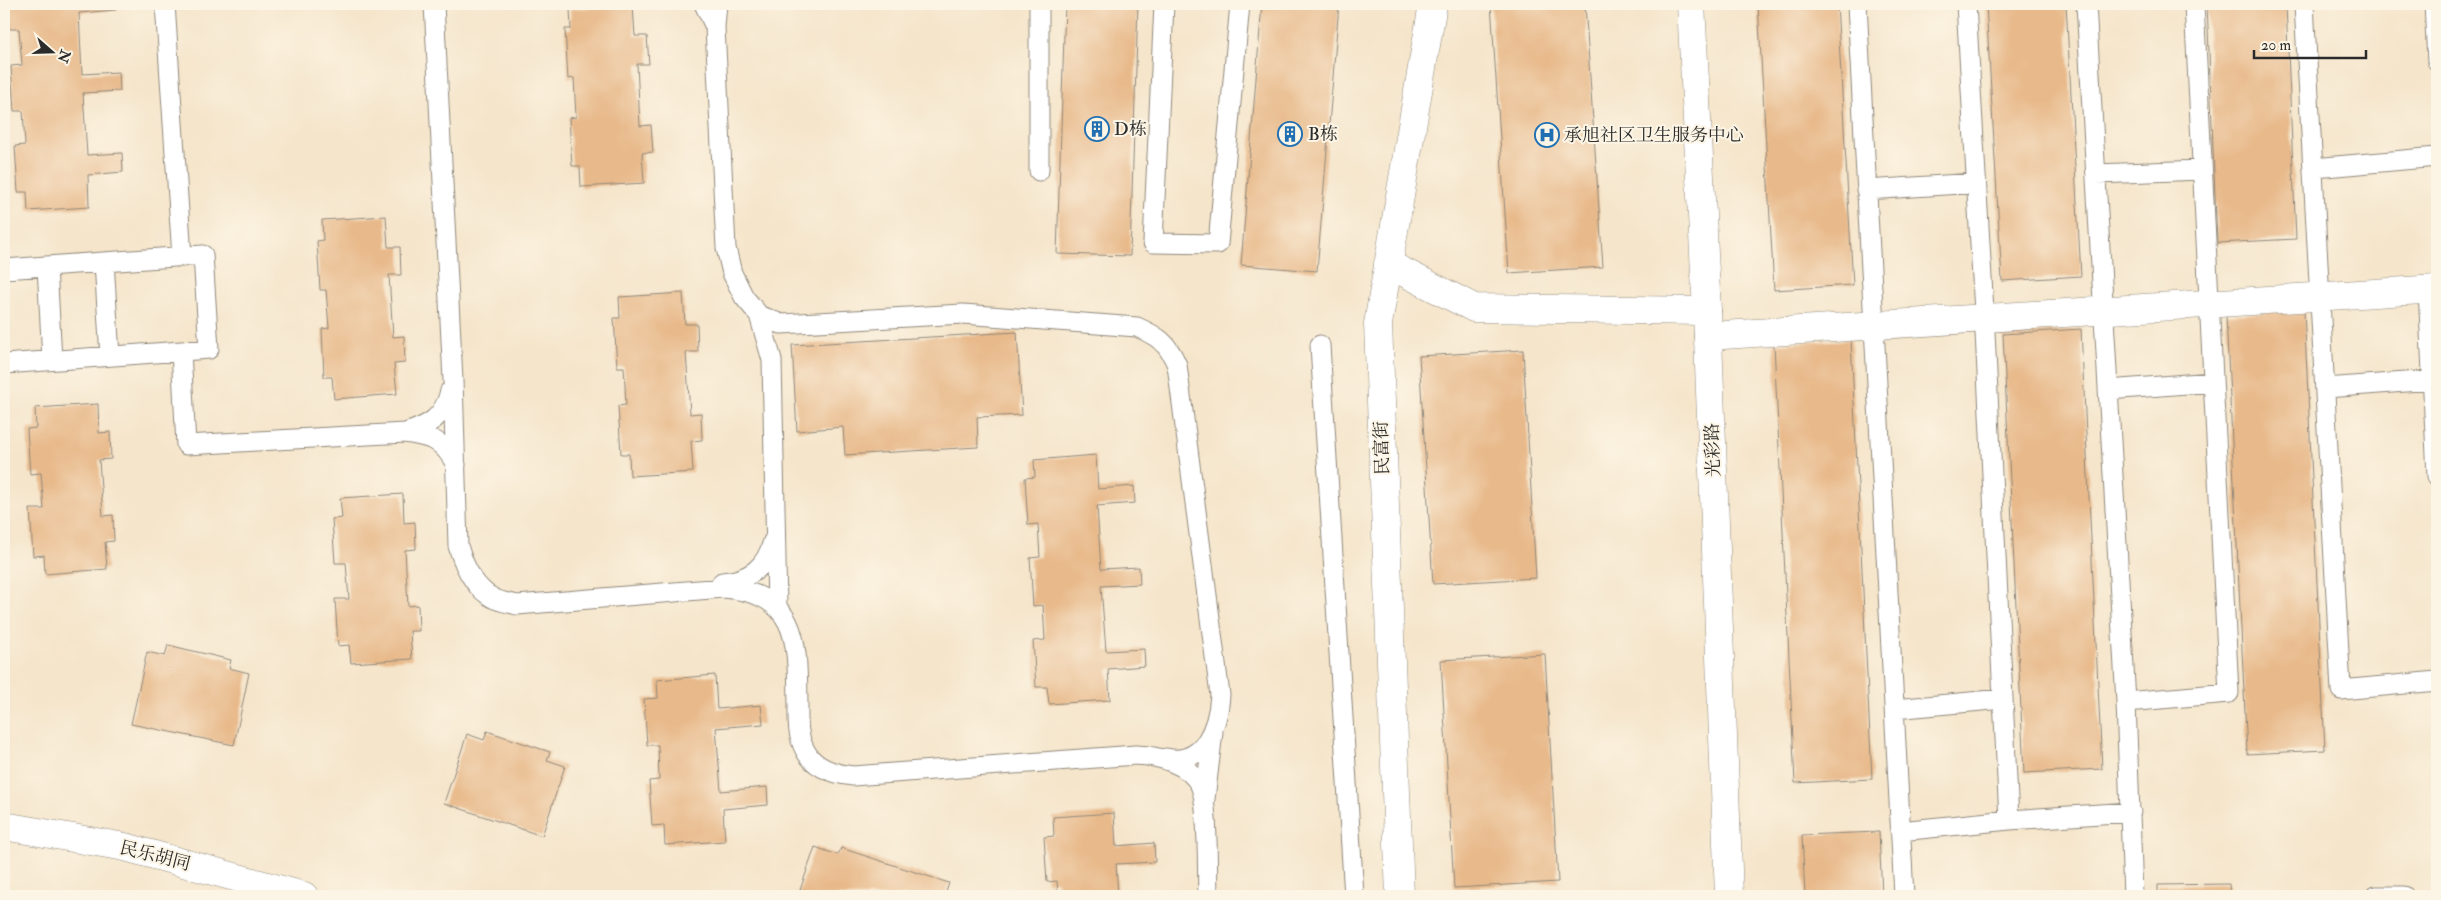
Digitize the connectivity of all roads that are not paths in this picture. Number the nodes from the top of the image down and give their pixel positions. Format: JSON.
{"nodes":[{"id":1,"x":166,"y":4,"type":"edge"},
{"id":2,"x":434,"y":4,"type":"edge"},
{"id":3,"x":704,"y":4,"type":"edge"},
{"id":4,"x":717,"y":4,"type":"edge"},
{"id":5,"x":1039,"y":4,"type":"edge"},
{"id":6,"x":1164,"y":4,"type":"edge"},
{"id":7,"x":1240,"y":4,"type":"edge"},
{"id":8,"x":1433,"y":4,"type":"edge"},
{"id":9,"x":1691,"y":4,"type":"edge"},
{"id":10,"x":1856,"y":4,"type":"edge"},
{"id":11,"x":1966,"y":4,"type":"edge"},
{"id":12,"x":2086,"y":4,"type":"edge"},
{"id":13,"x":2194,"y":4,"type":"edge"},
{"id":14,"x":2304,"y":4,"type":"edge"},
{"id":15,"x":2434,"y":4,"type":"edge"},
{"id":16,"x":715,"y":27,"type":"junction"},
{"id":17,"x":2437,"y":61,"type":"edge"},
{"id":18,"x":2437,"y":157,"type":"edge"},
{"id":19,"x":2314,"y":168,"type":"junction"},
{"id":20,"x":2202,"y":170,"type":"junction"},
{"id":21,"x":1039,"y":171,"type":"dead end"},
{"id":22,"x":2096,"y":174,"type":"junction"},
{"id":23,"x":1976,"y":183,"type":"junction"},
{"id":24,"x":1866,"y":190,"type":"junction"},
{"id":25,"x":182,"y":256,"type":"junction"},
{"id":26,"x":104,"y":262,"type":"junction"},
{"id":27,"x":1388,"y":264,"type":"junction"},
{"id":28,"x":47,"y":266,"type":"junction"},
{"id":29,"x":4,"y":269,"type":"edge"},
{"id":30,"x":2433,"y":289,"type":"edge"},
{"id":31,"x":2321,"y":296,"type":"junction"},
{"id":32,"x":2209,"y":304,"type":"junction"},
{"id":33,"x":2104,"y":310,"type":"junction"},
{"id":34,"x":758,"y":315,"type":"junction"},
{"id":35,"x":1985,"y":318,"type":"junction"},
{"id":36,"x":1708,"y":324,"type":"junction"},
{"id":37,"x":1874,"y":326,"type":"junction"},
{"id":38,"x":1320,"y":345,"type":"dead end"},
{"id":39,"x":181,"y":351,"type":"junction"},
{"id":40,"x":110,"y":356,"type":"junction"},
{"id":41,"x":52,"y":360,"type":"junction"},
{"id":42,"x":4,"y":364,"type":"edge"},
{"id":43,"x":453,"y":380,"type":"junction"},
{"id":44,"x":2432,"y":380,"type":"junction"},
{"id":45,"x":2213,"y":382,"type":"junction"},
{"id":46,"x":2326,"y":388,"type":"junction"},
{"id":47,"x":2108,"y":390,"type":"junction"},
{"id":48,"x":405,"y":432,"type":"junction"},
{"id":49,"x":456,"y":465,"type":"junction"},
{"id":50,"x":2437,"y":476,"type":"edge"},
{"id":51,"x":777,"y":528,"type":"junction"},
{"id":52,"x":640,"y":595,"type":"junction"},
{"id":53,"x":777,"y":608,"type":"junction"},
{"id":54,"x":2437,"y":682,"type":"edge"},
{"id":55,"x":2003,"y":699,"type":"junction"},
{"id":56,"x":2126,"y":702,"type":"junction"},
{"id":57,"x":1894,"y":709,"type":"junction"},
{"id":58,"x":1213,"y":731,"type":"junction"},
{"id":59,"x":1152,"y":756,"type":"junction"},
{"id":60,"x":1204,"y":806,"type":"junction"},
{"id":61,"x":2132,"y":812,"type":"junction"},
{"id":62,"x":2009,"y":820,"type":"junction"},
{"id":63,"x":4,"y":826,"type":"edge"},
{"id":64,"x":1900,"y":831,"type":"junction"},
{"id":65,"x":304,"y":896,"type":"edge"},
{"id":66,"x":1208,"y":896,"type":"edge"},
{"id":67,"x":1354,"y":896,"type":"edge"},
{"id":68,"x":1400,"y":896,"type":"edge"},
{"id":69,"x":1729,"y":896,"type":"edge"},
{"id":70,"x":1904,"y":896,"type":"edge"},
{"id":71,"x":2133,"y":896,"type":"edge"},
{"id":72,"x":2376,"y":896,"type":"edge"},
{"id":73,"x":2404,"y":896,"type":"edge"}],
"edges":[{"from":1,"to":25,"type":"lane"},
{"from":2,"to":43,"type":"lane"},
{"from":3,"to":16,"type":"lane"},
{"from":4,"to":16,"type":"lane"},
{"from":5,"to":21,"type":"lane"},
{"from":6,"to":7,"type":"lane"},
{"from":8,"to":27,"type":"street","name":"民富街"},
{"from":9,"to":36,"type":"street","name":"光彩路"},
{"from":10,"to":24,"type":"lane"},
{"from":11,"to":23,"type":"lane"},
{"from":12,"to":22,"type":"lane"},
{"from":13,"to":20,"type":"lane"},
{"from":14,"to":19,"type":"lane"},
{"from":15,"to":17,"type":"lane"},
{"from":16,"to":34,"type":"lane"},
{"from":18,"to":19,"type":"lane"},
{"from":19,"to":31,"type":"lane"},
{"from":20,"to":22,"type":"lane"},
{"from":20,"to":32,"type":"lane"},
{"from":22,"to":33,"type":"lane"},
{"from":23,"to":24,"type":"lane"},
{"from":23,"to":35,"type":"lane"},
{"from":24,"to":37,"type":"lane"},
{"from":25,"to":26,"type":"lane"},
{"from":25,"to":39,"type":"lane"},
{"from":26,"to":28,"type":"lane"},
{"from":26,"to":40,"type":"lane"},
{"from":27,"to":36,"type":"street"},
{"from":27,"to":68,"type":"street","name":"民富街"},
{"from":28,"to":29,"type":"lane"},
{"from":28,"to":41,"type":"lane"},
{"from":30,"to":31,"type":"street"},
{"from":30,"to":44,"type":"lane"},
{"from":31,"to":32,"type":"street"},
{"from":31,"to":46,"type":"lane"},
{"from":32,"to":33,"type":"street"},
{"from":32,"to":45,"type":"lane"},
{"from":33,"to":35,"type":"street"},
{"from":33,"to":47,"type":"lane"},
{"from":34,"to":51,"type":"lane"},
{"from":34,"to":58,"type":"lane"},
{"from":35,"to":37,"type":"street"},
{"from":35,"to":55,"type":"lane"},
{"from":36,"to":37,"type":"street"},
{"from":36,"to":69,"type":"street","name":"光彩路"},
{"from":37,"to":57,"type":"lane"},
{"from":38,"to":67,"type":"lane"},
{"from":39,"to":40,"type":"lane"},
{"from":39,"to":48,"type":"lane"},
{"from":40,"to":41,"type":"lane"},
{"from":41,"to":42,"type":"lane"},
{"from":43,"to":48,"type":"lane"},
{"from":43,"to":49,"type":"lane"},
{"from":44,"to":46,"type":"lane"},
{"from":44,"to":50,"type":"lane"},
{"from":45,"to":47,"type":"lane"},
{"from":45,"to":56,"type":"lane"},
{"from":46,"to":54,"type":"lane"},
{"from":47,"to":56,"type":"lane"},
{"from":48,"to":49,"type":"lane"},
{"from":49,"to":52,"type":"lane"},
{"from":51,"to":52,"type":"lane"},
{"from":51,"to":53,"type":"lane"},
{"from":52,"to":53,"type":"lane"},
{"from":53,"to":59,"type":"lane"},
{"from":55,"to":57,"type":"lane"},
{"from":55,"to":62,"type":"lane"},
{"from":56,"to":61,"type":"lane"},
{"from":57,"to":64,"type":"lane"},
{"from":58,"to":59,"type":"lane"},
{"from":58,"to":60,"type":"lane"},
{"from":59,"to":60,"type":"lane"},
{"from":60,"to":66,"type":"lane"},
{"from":61,"to":62,"type":"lane"},
{"from":61,"to":71,"type":"lane"},
{"from":62,"to":64,"type":"lane"},
{"from":63,"to":65,"type":"street","name":"民乐胡同"},
{"from":64,"to":70,"type":"lane"},
{"from":72,"to":73,"type":"lane"}]}
